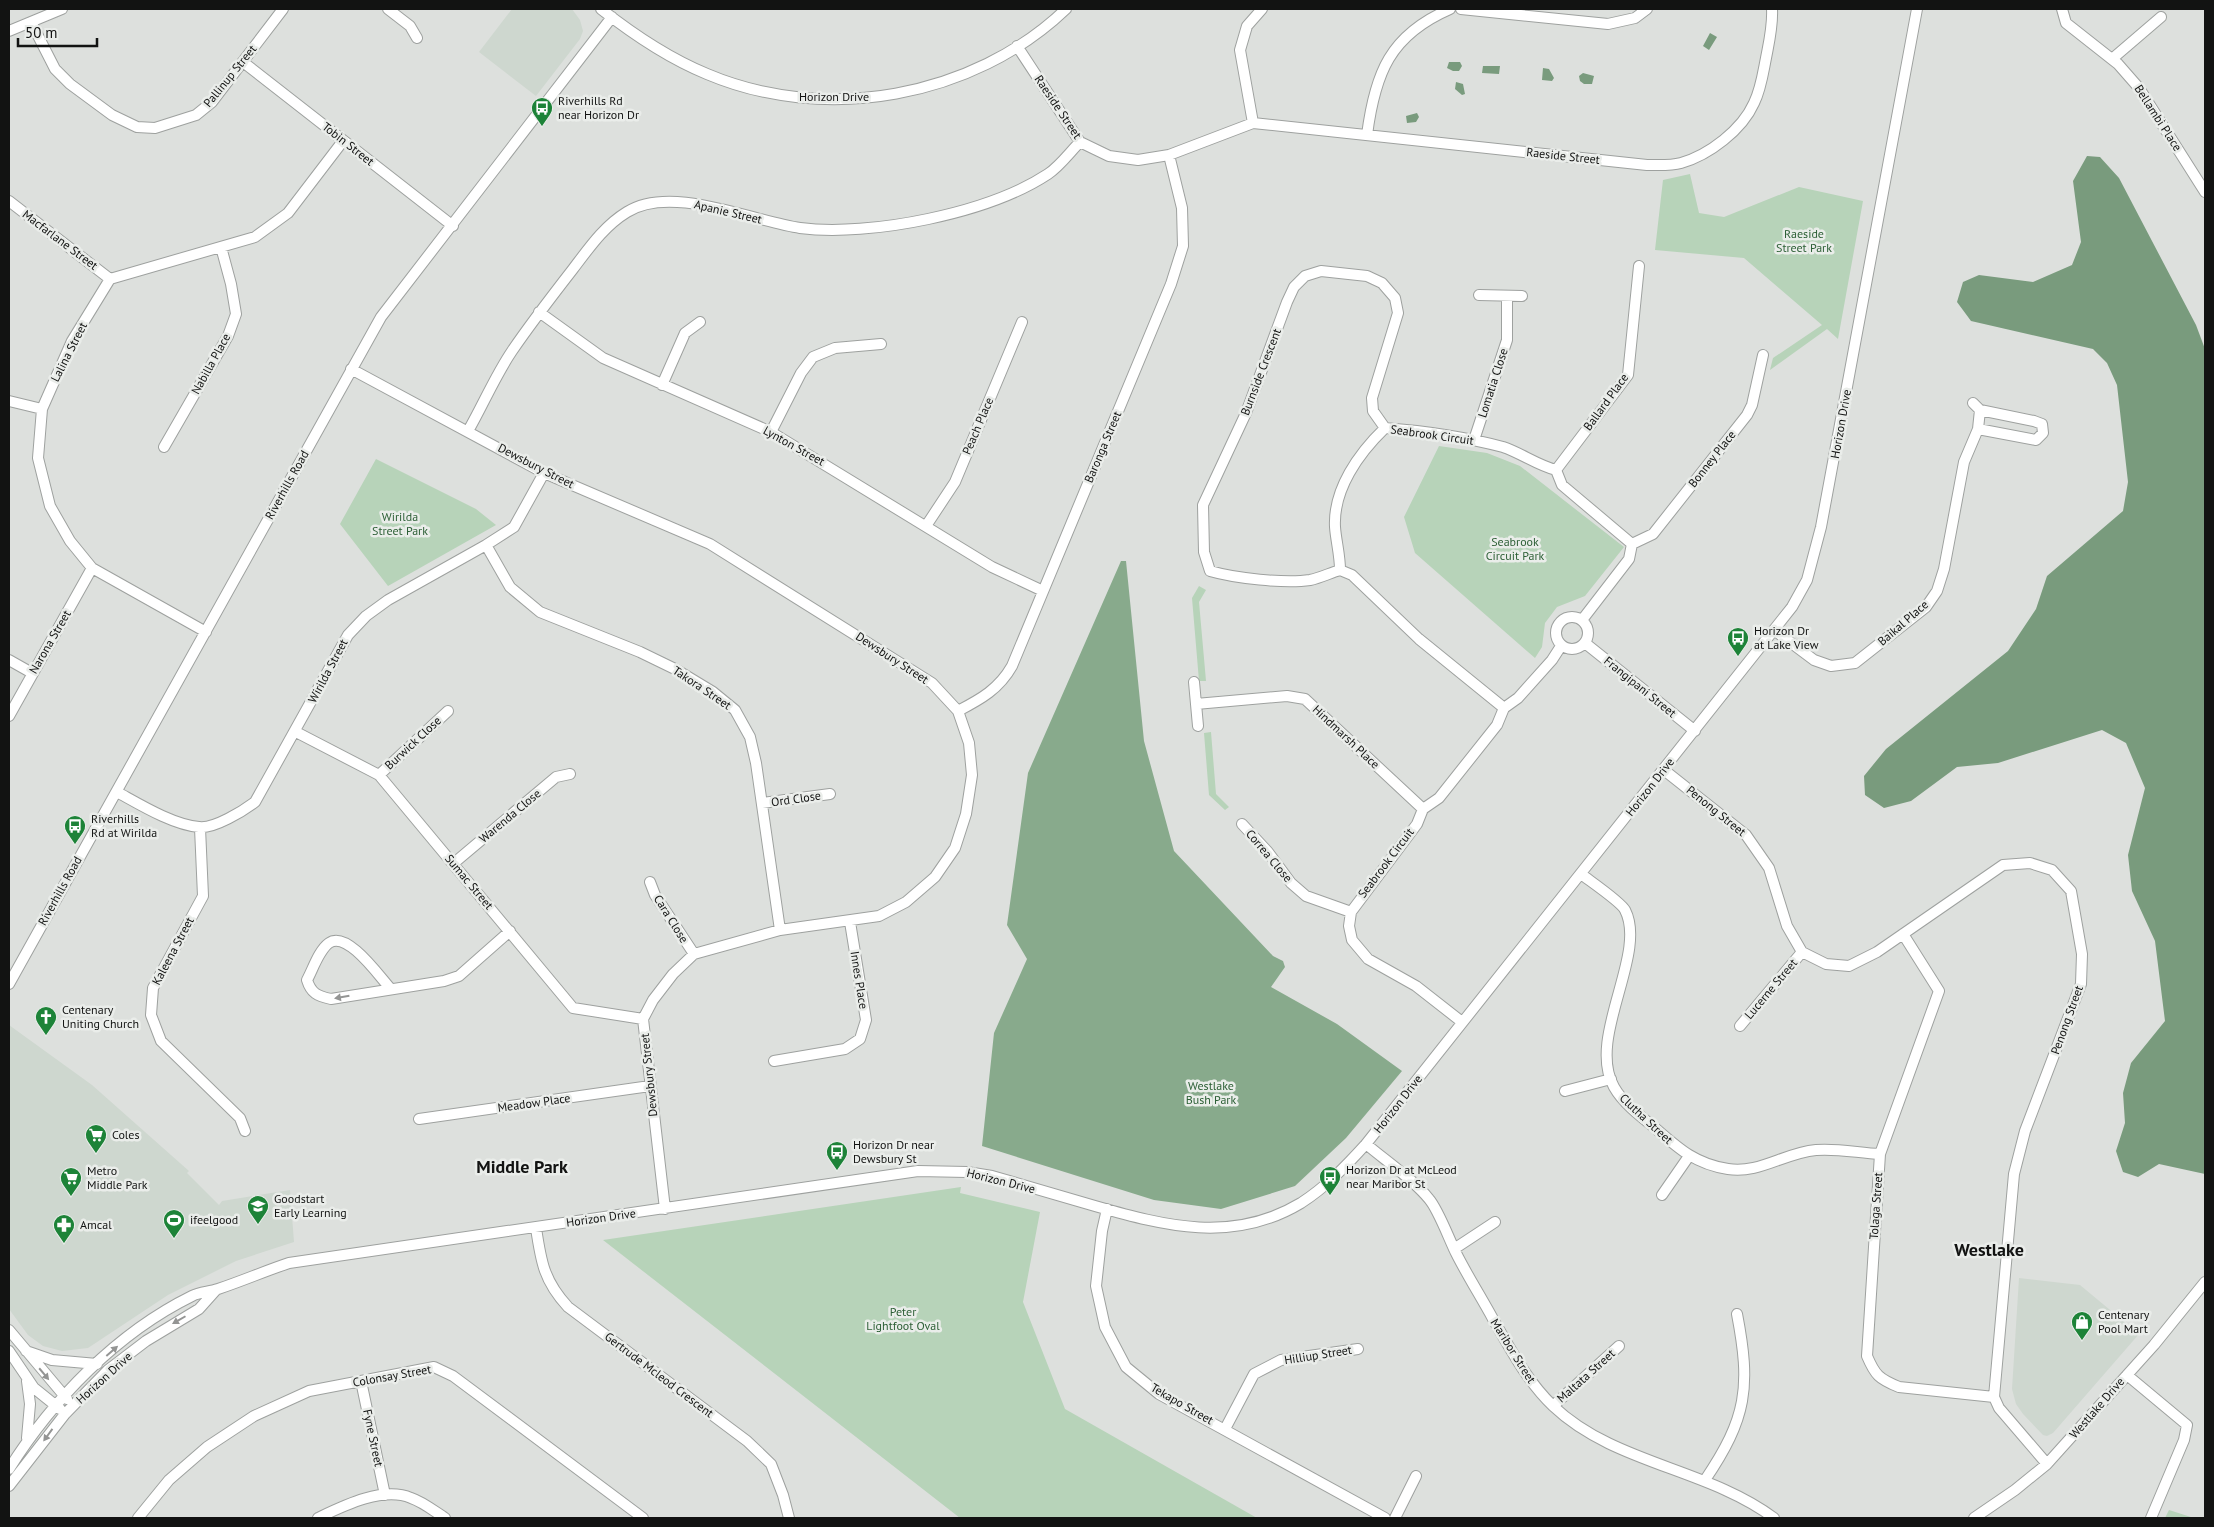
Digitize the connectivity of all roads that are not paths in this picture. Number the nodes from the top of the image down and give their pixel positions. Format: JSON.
{"nodes":[{"id":1,"x":62,"y":9,"type":"edge"},
{"id":2,"x":284,"y":9,"type":"edge"},
{"id":3,"x":388,"y":9,"type":"edge"},
{"id":4,"x":601,"y":9,"type":"edge"},
{"id":5,"x":1066,"y":9,"type":"edge"},
{"id":6,"x":1262,"y":9,"type":"edge"},
{"id":7,"x":1450,"y":9,"type":"edge"},
{"id":8,"x":1461,"y":9,"type":"edge"},
{"id":9,"x":1647,"y":9,"type":"edge"},
{"id":10,"x":1772,"y":9,"type":"edge"},
{"id":11,"x":1916,"y":9,"type":"edge"},
{"id":12,"x":2062,"y":9,"type":"edge"},
{"id":13,"x":1494,"y":10,"type":"edge"},
{"id":14,"x":1521,"y":12,"type":"edge"},
{"id":15,"x":612,"y":17,"type":"junction"},
{"id":16,"x":2162,"y":17,"type":"dead end"},
{"id":17,"x":31,"y":22,"type":"junction"},
{"id":18,"x":9,"y":31,"type":"edge"},
{"id":19,"x":417,"y":38,"type":"dead end"},
{"id":20,"x":1017,"y":46,"type":"junction"},
{"id":21,"x":2112,"y":59,"type":"junction"},
{"id":22,"x":243,"y":62,"type":"junction"},
{"id":23,"x":1253,"y":123,"type":"junction"},
{"id":24,"x":1367,"y":135,"type":"junction"},
{"id":25,"x":343,"y":141,"type":"junction"},
{"id":26,"x":1080,"y":142,"type":"junction"},
{"id":27,"x":1169,"y":155,"type":"junction"},
{"id":28,"x":2205,"y":192,"type":"edge"},
{"id":29,"x":9,"y":201,"type":"edge"},
{"id":30,"x":453,"y":226,"type":"junction"},
{"id":31,"x":221,"y":247,"type":"junction"},
{"id":32,"x":1639,"y":266,"type":"dead end"},
{"id":33,"x":110,"y":278,"type":"junction"},
{"id":34,"x":1479,"y":295,"type":"dead end"},
{"id":35,"x":1507,"y":296,"type":"junction"},
{"id":36,"x":1522,"y":296,"type":"dead end"},
{"id":37,"x":539,"y":312,"type":"junction"},
{"id":38,"x":700,"y":322,"type":"dead end"},
{"id":39,"x":1022,"y":322,"type":"dead end"},
{"id":40,"x":881,"y":344,"type":"dead end"},
{"id":41,"x":1763,"y":354,"type":"dead end"},
{"id":42,"x":351,"y":369,"type":"junction"},
{"id":43,"x":662,"y":385,"type":"junction"},
{"id":44,"x":9,"y":401,"type":"edge"},
{"id":45,"x":1972,"y":403,"type":"dead end"},
{"id":46,"x":42,"y":409,"type":"junction"},
{"id":47,"x":1980,"y":410,"type":"junction"},
{"id":48,"x":1385,"y":428,"type":"junction"},
{"id":49,"x":1978,"y":429,"type":"junction"},
{"id":50,"x":468,"y":431,"type":"junction"},
{"id":51,"x":771,"y":432,"type":"junction"},
{"id":52,"x":1474,"y":440,"type":"junction"},
{"id":53,"x":164,"y":447,"type":"dead end"},
{"id":54,"x":1556,"y":470,"type":"junction"},
{"id":55,"x":544,"y":473,"type":"junction"},
{"id":56,"x":926,"y":526,"type":"junction"},
{"id":57,"x":1632,"y":544,"type":"junction"},
{"id":58,"x":486,"y":545,"type":"junction"},
{"id":59,"x":92,"y":568,"type":"junction"},
{"id":60,"x":1340,"y":570,"type":"junction"},
{"id":61,"x":1043,"y":591,"type":"junction"},
{"id":62,"x":1582,"y":620,"type":"junction"},
{"id":63,"x":1774,"y":630,"type":"junction"},
{"id":64,"x":206,"y":632,"type":"junction"},
{"id":65,"x":1585,"y":643,"type":"junction"},
{"id":66,"x":1561,"y":646,"type":"junction"},
{"id":67,"x":9,"y":660,"type":"edge"},
{"id":68,"x":32,"y":674,"type":"junction"},
{"id":69,"x":1194,"y":682,"type":"dead end"},
{"id":70,"x":1196,"y":704,"type":"junction"},
{"id":71,"x":1504,"y":708,"type":"junction"},
{"id":72,"x":448,"y":711,"type":"dead end"},
{"id":73,"x":958,"y":711,"type":"junction"},
{"id":74,"x":9,"y":716,"type":"edge"},
{"id":75,"x":1198,"y":726,"type":"dead end"},
{"id":76,"x":1695,"y":731,"type":"junction"},
{"id":77,"x":296,"y":732,"type":"junction"},
{"id":78,"x":1664,"y":770,"type":"junction"},
{"id":79,"x":570,"y":774,"type":"dead end"},
{"id":80,"x":379,"y":775,"type":"junction"},
{"id":81,"x":117,"y":792,"type":"junction"},
{"id":82,"x":830,"y":794,"type":"dead end"},
{"id":83,"x":762,"y":803,"type":"junction"},
{"id":84,"x":1423,"y":809,"type":"junction"},
{"id":85,"x":1242,"y":824,"type":"dead end"},
{"id":86,"x":200,"y":828,"type":"junction"},
{"id":87,"x":454,"y":864,"type":"junction"},
{"id":88,"x":1581,"y":874,"type":"junction"},
{"id":89,"x":650,"y":882,"type":"dead end"},
{"id":90,"x":1351,"y":912,"type":"junction"},
{"id":91,"x":850,"y":922,"type":"junction"},
{"id":92,"x":510,"y":930,"type":"junction"},
{"id":93,"x":780,"y":930,"type":"junction"},
{"id":94,"x":1903,"y":934,"type":"junction"},
{"id":95,"x":1802,"y":952,"type":"junction"},
{"id":96,"x":694,"y":954,"type":"junction"},
{"id":97,"x":9,"y":984,"type":"edge"},
{"id":98,"x":390,"y":988,"type":"junction"},
{"id":99,"x":643,"y":1019,"type":"junction"},
{"id":100,"x":1462,"y":1022,"type":"junction"},
{"id":101,"x":1740,"y":1026,"type":"dead end"},
{"id":102,"x":774,"y":1061,"type":"dead end"},
{"id":103,"x":1611,"y":1079,"type":"junction"},
{"id":104,"x":650,"y":1086,"type":"junction"},
{"id":105,"x":1564,"y":1091,"type":"dead end"},
{"id":106,"x":419,"y":1119,"type":"dead end"},
{"id":107,"x":245,"y":1131,"type":"dead end"},
{"id":108,"x":1366,"y":1144,"type":"junction"},
{"id":109,"x":1880,"y":1154,"type":"junction"},
{"id":110,"x":1690,"y":1156,"type":"junction"},
{"id":111,"x":1662,"y":1195,"type":"dead end"},
{"id":112,"x":665,"y":1208,"type":"junction"},
{"id":113,"x":1107,"y":1210,"type":"junction"},
{"id":114,"x":1495,"y":1222,"type":"dead end"},
{"id":115,"x":536,"y":1228,"type":"junction"},
{"id":116,"x":1454,"y":1249,"type":"junction"},
{"id":117,"x":2205,"y":1282,"type":"edge"},
{"id":118,"x":217,"y":1290,"type":"junction"},
{"id":119,"x":1737,"y":1314,"type":"dead end"},
{"id":120,"x":9,"y":1330,"type":"edge"},
{"id":121,"x":1619,"y":1346,"type":"dead end"},
{"id":122,"x":1358,"y":1349,"type":"dead end"},
{"id":123,"x":9,"y":1351,"type":"edge"},
{"id":124,"x":26,"y":1351,"type":"junction"},
{"id":125,"x":97,"y":1364,"type":"junction"},
{"id":126,"x":2127,"y":1375,"type":"junction"},
{"id":127,"x":26,"y":1376,"type":"junction"},
{"id":128,"x":361,"y":1381,"type":"junction"},
{"id":129,"x":64,"y":1396,"type":"junction"},
{"id":130,"x":1994,"y":1397,"type":"junction"},
{"id":131,"x":56,"y":1405,"type":"junction"},
{"id":132,"x":73,"y":1406,"type":"junction"},
{"id":133,"x":1553,"y":1406,"type":"junction"},
{"id":134,"x":65,"y":1414,"type":"junction"},
{"id":135,"x":1225,"y":1429,"type":"junction"},
{"id":136,"x":27,"y":1439,"type":"junction"},
{"id":137,"x":2047,"y":1464,"type":"junction"},
{"id":138,"x":9,"y":1470,"type":"edge"},
{"id":139,"x":1416,"y":1476,"type":"dead end"},
{"id":140,"x":1704,"y":1480,"type":"junction"},
{"id":141,"x":9,"y":1486,"type":"edge"},
{"id":142,"x":385,"y":1495,"type":"junction"},
{"id":143,"x":138,"y":1518,"type":"edge"},
{"id":144,"x":318,"y":1518,"type":"edge"},
{"id":145,"x":445,"y":1518,"type":"edge"},
{"id":146,"x":643,"y":1518,"type":"edge"},
{"id":147,"x":789,"y":1518,"type":"edge"},
{"id":148,"x":1385,"y":1518,"type":"edge"},
{"id":149,"x":1395,"y":1518,"type":"edge"},
{"id":150,"x":1774,"y":1518,"type":"edge"},
{"id":151,"x":1974,"y":1518,"type":"edge"},
{"id":152,"x":2151,"y":1518,"type":"edge"}],
"edges":[{"from":1,"to":17,"type":"street"},
{"from":2,"to":22,"type":"street","name":"Pallinup Street"},
{"from":3,"to":19,"type":"street"},
{"from":4,"to":15,"type":"street","name":"Horizon Drive"},
{"from":5,"to":20,"type":"street","name":"Horizon Drive"},
{"from":6,"to":23,"type":"street"},
{"from":7,"to":24,"type":"street"},
{"from":8,"to":13,"type":"street"},
{"from":9,"to":14,"type":"street"},
{"from":10,"to":24,"type":"street","name":"Raeside Street"},
{"from":11,"to":63,"type":"street","name":"Horizon Drive"},
{"from":12,"to":21,"type":"street","name":"Bellambi Place"},
{"from":13,"to":14,"type":"street"},
{"from":15,"to":20,"type":"street","name":"Horizon Drive"},
{"from":15,"to":30,"type":"street","name":"Riverhills Road"},
{"from":16,"to":21,"type":"street"},
{"from":17,"to":18,"type":"street"},
{"from":17,"to":22,"type":"street","name":"Pallinup Street"},
{"from":20,"to":26,"type":"street","name":"Raeside Street"},
{"from":21,"to":28,"type":"street","name":"Bellambi Place"},
{"from":22,"to":25,"type":"street","name":"Tobin Street"},
{"from":23,"to":24,"type":"street","name":"Raeside Street"},
{"from":23,"to":27,"type":"street","name":"Raeside Street"},
{"from":25,"to":30,"type":"street","name":"Tobin Street"},
{"from":25,"to":31,"type":"street"},
{"from":26,"to":27,"type":"street","name":"Raeside Street"},
{"from":26,"to":37,"type":"street","name":"Apanie Street"},
{"from":27,"to":61,"type":"street","name":"Baronga Street"},
{"from":29,"to":33,"type":"street","name":"Macfarlane Street"},
{"from":30,"to":42,"type":"street","name":"Riverhills Road"},
{"from":31,"to":33,"type":"street"},
{"from":31,"to":53,"type":"street","name":"Nabilla Place"},
{"from":32,"to":54,"type":"street","name":"Ballard Place"},
{"from":33,"to":46,"type":"street","name":"Lalina Street"},
{"from":34,"to":35,"type":"street"},
{"from":35,"to":36,"type":"street"},
{"from":35,"to":52,"type":"street","name":"Lomatia Close"},
{"from":37,"to":43,"type":"street","name":"Lynton Street"},
{"from":37,"to":50,"type":"street","name":"Apanie Street"},
{"from":38,"to":43,"type":"street"},
{"from":39,"to":56,"type":"street","name":"Peach Place"},
{"from":40,"to":51,"type":"street"},
{"from":41,"to":57,"type":"street","name":"Bonney Place"},
{"from":42,"to":50,"type":"street","name":"Dewsbury Street"},
{"from":42,"to":64,"type":"street","name":"Riverhills Road"},
{"from":43,"to":51,"type":"street","name":"Lynton Street"},
{"from":44,"to":46,"type":"street"},
{"from":45,"to":47,"type":"street"},
{"from":46,"to":59,"type":"street","name":"Lalina Street"},
{"from":47,"to":49,"type":"street","name":"Baikal Place"},
{"from":47,"to":49,"type":"street"},
{"from":48,"to":52,"type":"street","name":"Seabrook Circuit"},
{"from":48,"to":60,"type":"street","name":"Seabrook Circuit"},
{"from":48,"to":60,"type":"street","name":"Burnside Crescent"},
{"from":49,"to":63,"type":"street","name":"Baikal Place"},
{"from":50,"to":55,"type":"street","name":"Dewsbury Street"},
{"from":51,"to":56,"type":"street","name":"Lynton Street"},
{"from":52,"to":54,"type":"street","name":"Seabrook Circuit"},
{"from":54,"to":57,"type":"street"},
{"from":55,"to":58,"type":"street","name":"Wirilda Street"},
{"from":55,"to":73,"type":"street","name":"Dewsbury Street"},
{"from":56,"to":61,"type":"street","name":"Lynton Street"},
{"from":57,"to":62,"type":"street"},
{"from":58,"to":77,"type":"street","name":"Wirilda Street"},
{"from":58,"to":83,"type":"street","name":"Takora Street"},
{"from":59,"to":64,"type":"street","name":"Lalina Street"},
{"from":59,"to":68,"type":"street","name":"Narona Street"},
{"from":60,"to":71,"type":"street"},
{"from":61,"to":73,"type":"street","name":"Baronga Street"},
{"from":62,"to":65,"type":"street"},
{"from":62,"to":66,"type":"street"},
{"from":63,"to":76,"type":"street","name":"Horizon Drive"},
{"from":64,"to":81,"type":"street","name":"Riverhills Road"},
{"from":65,"to":66,"type":"street"},
{"from":65,"to":76,"type":"street","name":"Frangipani Street"},
{"from":66,"to":71,"type":"street","name":"Seabrook Circuit"},
{"from":67,"to":68,"type":"street"},
{"from":68,"to":74,"type":"street","name":"Narona Street"},
{"from":69,"to":70,"type":"street"},
{"from":70,"to":75,"type":"street"},
{"from":70,"to":84,"type":"street","name":"Hindmarsh Place"},
{"from":71,"to":84,"type":"street","name":"Seabrook Circuit"},
{"from":72,"to":80,"type":"street","name":"Burwick Close"},
{"from":73,"to":91,"type":"street","name":"Dewsbury Street"},
{"from":76,"to":78,"type":"street","name":"Horizon Drive"},
{"from":77,"to":80,"type":"street","name":"Sumac Street"},
{"from":77,"to":86,"type":"street","name":"Wirilda Street"},
{"from":78,"to":88,"type":"street","name":"Horizon Drive"},
{"from":78,"to":95,"type":"street","name":"Penong Street"},
{"from":79,"to":87,"type":"street","name":"Warenda Close"},
{"from":80,"to":87,"type":"street","name":"Sumac Street"},
{"from":81,"to":86,"type":"street"},
{"from":81,"to":97,"type":"street","name":"Riverhills Road"},
{"from":82,"to":83,"type":"street","name":"Ord Close"},
{"from":83,"to":93,"type":"street","name":"Takora Street"},
{"from":84,"to":90,"type":"street","name":"Seabrook Circuit"},
{"from":85,"to":90,"type":"street","name":"Correa Close"},
{"from":86,"to":107,"type":"street","name":"Kaleena Street"},
{"from":87,"to":92,"type":"street","name":"Sumac Street"},
{"from":88,"to":100,"type":"street","name":"Horizon Drive"},
{"from":88,"to":103,"type":"street","name":"Clutha Street"},
{"from":89,"to":96,"type":"street","name":"Cara Close"},
{"from":90,"to":100,"type":"street","name":"Seabrook Circuit"},
{"from":91,"to":93,"type":"street","name":"Dewsbury Street"},
{"from":91,"to":102,"type":"street","name":"Innes Place"},
{"from":92,"to":98,"type":"street"},
{"from":92,"to":99,"type":"street","name":"Sumac Street"},
{"from":93,"to":96,"type":"street","name":"Dewsbury Street"},
{"from":94,"to":95,"type":"street","name":"Penong Street"},
{"from":94,"to":109,"type":"street","name":"Tolaga Street"},
{"from":94,"to":130,"type":"street","name":"Penong Street"},
{"from":95,"to":101,"type":"street","name":"Lucerne Street"},
{"from":96,"to":99,"type":"street","name":"Dewsbury Street"},
{"from":98,"to":98,"type":"street","one_way":true},
{"from":99,"to":104,"type":"street","name":"Dewsbury Street"},
{"from":100,"to":108,"type":"street","name":"Horizon Drive"},
{"from":103,"to":105,"type":"street"},
{"from":103,"to":110,"type":"street","name":"Clutha Street"},
{"from":104,"to":106,"type":"street","name":"Meadow Place"},
{"from":104,"to":112,"type":"street","name":"Dewsbury Street"},
{"from":108,"to":113,"type":"street","name":"Horizon Drive"},
{"from":108,"to":116,"type":"street","name":"Maribor Street"},
{"from":109,"to":110,"type":"street","name":"Clutha Street"},
{"from":109,"to":130,"type":"street","name":"Tolaga Street"},
{"from":110,"to":111,"type":"street"},
{"from":112,"to":113,"type":"street","name":"Horizon Drive"},
{"from":112,"to":115,"type":"street","name":"Horizon Drive"},
{"from":113,"to":135,"type":"street","name":"Tekapo Street"},
{"from":114,"to":116,"type":"street"},
{"from":115,"to":118,"type":"street","name":"Horizon Drive"},
{"from":115,"to":147,"type":"street","name":"Gertrude Mcleod Crescent"},
{"from":116,"to":133,"type":"street","name":"Maribor Street"},
{"from":117,"to":126,"type":"street","name":"Westlake Drive"},
{"from":125,"to":118,"type":"street","name":"Horizon Drive","one_way":true},
{"from":118,"to":132,"type":"street","name":"Horizon Drive","one_way":true},
{"from":119,"to":140,"type":"street"},
{"from":120,"to":124,"type":"street"},
{"from":121,"to":133,"type":"street","name":"Maltata Street"},
{"from":122,"to":135,"type":"street","name":"Hilliup Street"},
{"from":123,"to":127,"type":"street"},
{"from":124,"to":125,"type":"street"},
{"from":124,"to":129,"type":"street","one_way":true},
{"from":125,"to":129,"type":"street","name":"Horizon Drive"},
{"from":126,"to":137,"type":"street","name":"Westlake Drive"},
{"from":126,"to":152,"type":"street"},
{"from":127,"to":131,"type":"street"},
{"from":127,"to":136,"type":"street"},
{"from":128,"to":142,"type":"street","name":"Fyne Street"},
{"from":128,"to":143,"type":"street","name":"Colonsay Street"},
{"from":128,"to":146,"type":"street","name":"Colonsay Street"},
{"from":129,"to":131,"type":"street","name":"Horizon Drive"},
{"from":129,"to":132,"type":"street"},
{"from":130,"to":137,"type":"street"},
{"from":131,"to":134,"type":"street"},
{"from":131,"to":136,"type":"street","name":"Horizon Drive"},
{"from":132,"to":134,"type":"street","name":"Horizon Drive"},
{"from":133,"to":140,"type":"street","name":"Maribor Street"},
{"from":134,"to":141,"type":"street","name":"Horizon Drive","one_way":true},
{"from":135,"to":148,"type":"street","name":"Tekapo Street"},
{"from":136,"to":138,"type":"street","name":"Horizon Drive"},
{"from":137,"to":151,"type":"street","name":"Westlake Drive"},
{"from":139,"to":149,"type":"street"},
{"from":140,"to":150,"type":"street","name":"Maribor Street"},
{"from":142,"to":144,"type":"street"},
{"from":142,"to":145,"type":"street"}]}
